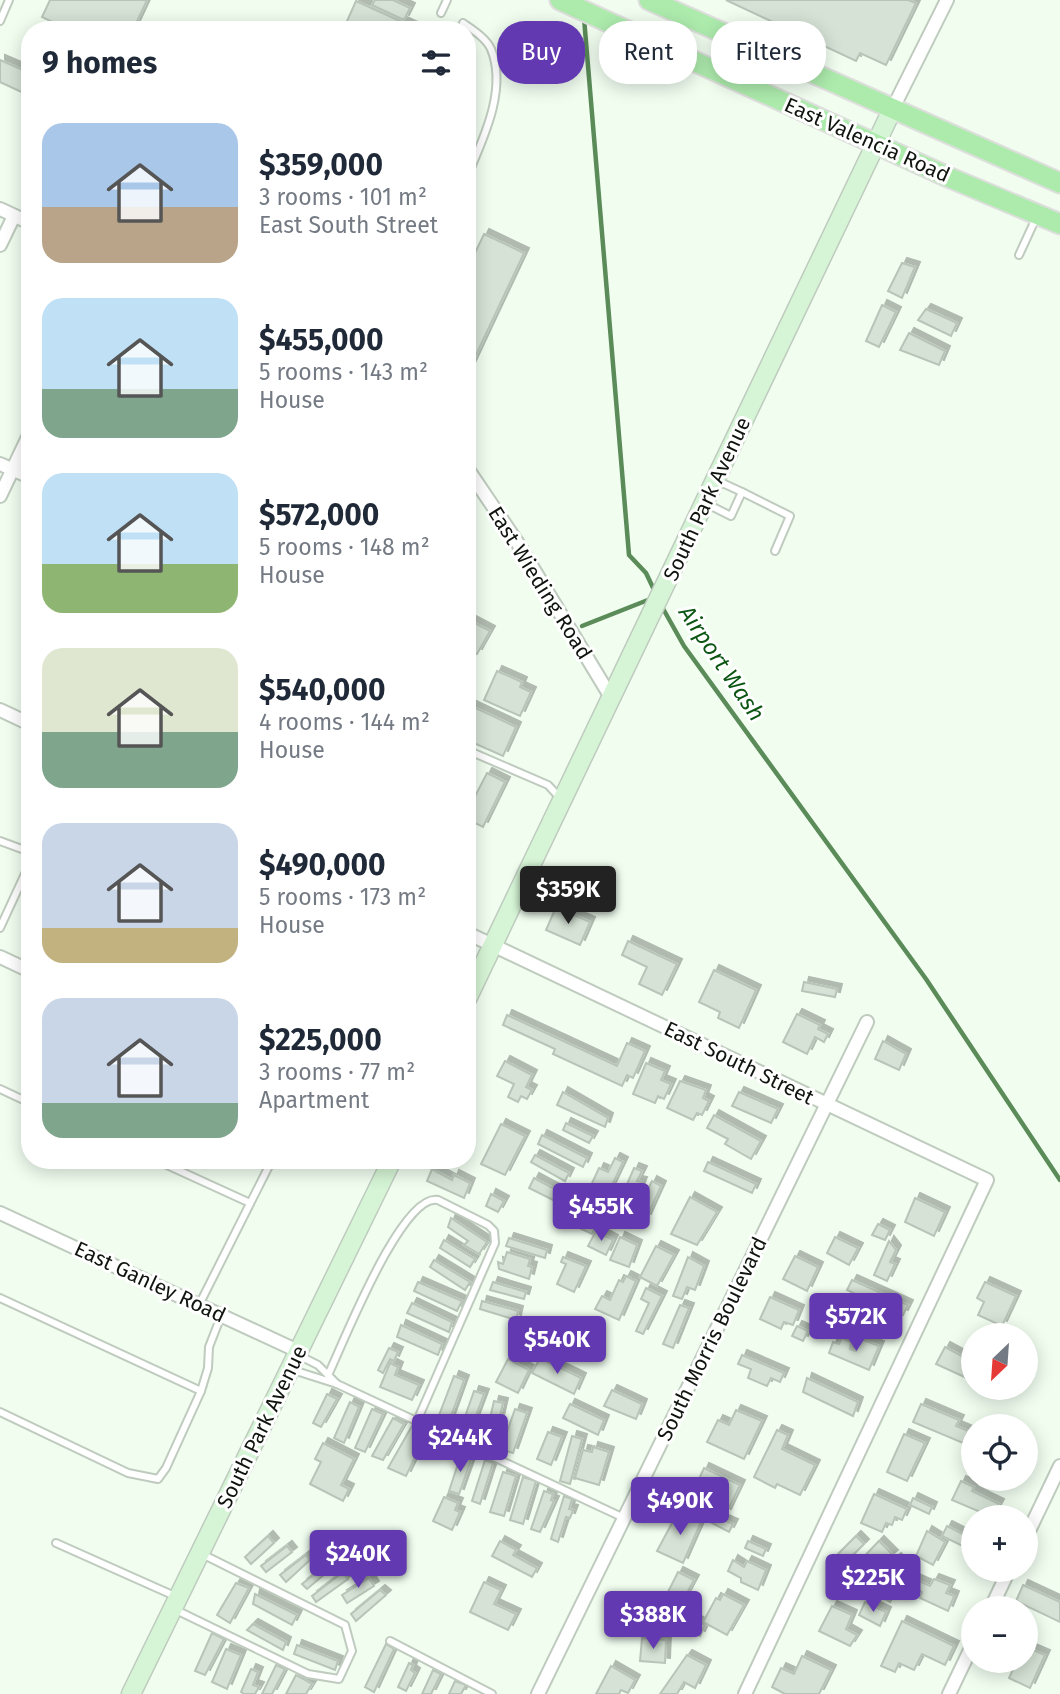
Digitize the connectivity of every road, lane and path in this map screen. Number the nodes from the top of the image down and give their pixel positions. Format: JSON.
{"nodes":[{"id":1,"x":9,"y":0,"type":"edge"},
{"id":2,"x":447,"y":0,"type":"edge"},
{"id":3,"x":560,"y":0,"type":"edge"},
{"id":4,"x":649,"y":0,"type":"edge"},
{"id":5,"x":947,"y":0,"type":"edge"},
{"id":6,"x":441,"y":13,"type":"dead end"},
{"id":7,"x":0,"y":21,"type":"edge"},
{"id":8,"x":476,"y":33,"type":"edge"},
{"id":9,"x":892,"y":110,"type":"junction"},
{"id":10,"x":875,"y":144,"type":"junction"},
{"id":11,"x":476,"y":155,"type":"edge"},
{"id":12,"x":1060,"y":183,"type":"edge"},
{"id":13,"x":0,"y":209,"type":"edge"},
{"id":14,"x":14,"y":215,"type":"junction"},
{"id":15,"x":1038,"y":215,"type":"junction"},
{"id":16,"x":21,"y":218,"type":"edge"},
{"id":17,"x":1060,"y":224,"type":"edge"},
{"id":18,"x":0,"y":245,"type":"edge"},
{"id":19,"x":1019,"y":255,"type":"dead end"},
{"id":20,"x":21,"y":446,"type":"edge"},
{"id":21,"x":6,"y":467,"type":"edge"},
{"id":22,"x":476,"y":480,"type":"edge"},
{"id":23,"x":716,"y":480,"type":"junction"},
{"id":24,"x":742,"y":492,"type":"junction"},
{"id":25,"x":0,"y":496,"type":"edge"},
{"id":26,"x":705,"y":503,"type":"junction"},
{"id":27,"x":775,"y":551,"type":"dead end"},
{"id":28,"x":612,"y":699,"type":"junction"},
{"id":29,"x":0,"y":710,"type":"edge"},
{"id":30,"x":21,"y":720,"type":"edge"},
{"id":31,"x":476,"y":754,"type":"edge"},
{"id":32,"x":562,"y":800,"type":"junction"},
{"id":33,"x":0,"y":841,"type":"edge"},
{"id":34,"x":21,"y":849,"type":"edge"},
{"id":35,"x":21,"y":882,"type":"edge"},
{"id":36,"x":0,"y":928,"type":"edge"},
{"id":37,"x":476,"y":937,"type":"edge"},
{"id":38,"x":492,"y":945,"type":"junction"},
{"id":39,"x":0,"y":957,"type":"edge"},
{"id":40,"x":21,"y":967,"type":"edge"},
{"id":41,"x":476,"y":980,"type":"edge"},
{"id":42,"x":867,"y":1022,"type":"dead end"},
{"id":43,"x":0,"y":1089,"type":"edge"},
{"id":44,"x":21,"y":1099,"type":"edge"},
{"id":45,"x":826,"y":1105,"type":"junction"},
{"id":46,"x":176,"y":1169,"type":"edge"},
{"id":47,"x":267,"y":1169,"type":"edge"},
{"id":48,"x":388,"y":1169,"type":"edge"},
{"id":49,"x":250,"y":1203,"type":"junction"},
{"id":50,"x":0,"y":1213,"type":"edge"},
{"id":51,"x":0,"y":1298,"type":"edge"},
{"id":52,"x":199,"y":1305,"type":"junction"},
{"id":53,"x":222,"y":1316,"type":"junction"},
{"id":54,"x":296,"y":1359,"type":"junction"},
{"id":55,"x":328,"y":1375,"type":"junction"},
{"id":56,"x":337,"y":1384,"type":"junction"},
{"id":57,"x":201,"y":1391,"type":"junction"},
{"id":58,"x":0,"y":1412,"type":"edge"},
{"id":59,"x":417,"y":1420,"type":"junction"},
{"id":60,"x":1060,"y":1466,"type":"edge"},
{"id":61,"x":1038,"y":1512,"type":"edge"},
{"id":62,"x":624,"y":1518,"type":"junction"},
{"id":63,"x":56,"y":1543,"type":"dead end"},
{"id":64,"x":201,"y":1553,"type":"junction"},
{"id":65,"x":176,"y":1603,"type":"junction"},
{"id":66,"x":390,"y":1641,"type":"dead end"},
{"id":67,"x":961,"y":1669,"type":"edge"},
{"id":68,"x":131,"y":1694,"type":"edge"},
{"id":69,"x":492,"y":1694,"type":"edge"},
{"id":70,"x":538,"y":1694,"type":"edge"},
{"id":71,"x":746,"y":1694,"type":"edge"},
{"id":72,"x":949,"y":1694,"type":"edge"}],
"edges":[{"from":1,"to":7,"type":"lane"},
{"from":2,"to":6,"type":"lane"},
{"from":3,"to":10,"type":"main road","name":"East Valencia Road"},
{"from":4,"to":9,"type":"main road","name":"East Valencia Road"},
{"from":5,"to":9,"type":"street","name":"South Park Avenue"},
{"from":8,"to":11,"type":"lane"},
{"from":9,"to":10,"type":"main road","name":"South Park Avenue"},
{"from":9,"to":12,"type":"main road","name":"East Valencia Road"},
{"from":10,"to":15,"type":"main road","name":"East Valencia Road"},
{"from":10,"to":23,"type":"main road","name":"South Park Avenue"},
{"from":13,"to":14,"type":"street"},
{"from":14,"to":16,"type":"street"},
{"from":14,"to":18,"type":"street"},
{"from":15,"to":17,"type":"main road","name":"East Valencia Road"},
{"from":15,"to":19,"type":"lane"},
{"from":20,"to":21,"type":"street"},
{"from":21,"to":25,"type":"street"},
{"from":22,"to":28,"type":"street","name":"East Wieding Road"},
{"from":23,"to":24,"type":"lane"},
{"from":23,"to":26,"type":"main road","name":"South Park Avenue"},
{"from":24,"to":26,"type":"lane"},
{"from":24,"to":27,"type":"lane"},
{"from":26,"to":28,"type":"main road","name":"South Park Avenue"},
{"from":28,"to":32,"type":"main road","name":"South Park Avenue"},
{"from":29,"to":30,"type":"street"},
{"from":31,"to":32,"type":"lane"},
{"from":32,"to":38,"type":"main road","name":"South Park Avenue"},
{"from":33,"to":34,"type":"lane"},
{"from":35,"to":36,"type":"lane"},
{"from":37,"to":38,"type":"street","name":"East South Street"},
{"from":38,"to":41,"type":"main road","name":"South Park Avenue"},
{"from":38,"to":45,"type":"street","name":"East South Street"},
{"from":39,"to":40,"type":"street"},
{"from":42,"to":45,"type":"street","name":"South Morris Boulevard"},
{"from":43,"to":44,"type":"lane"},
{"from":45,"to":62,"type":"street","name":"South Morris Boulevard"},
{"from":45,"to":71,"type":"street","name":"East South Street"},
{"from":46,"to":49,"type":"lane"},
{"from":47,"to":49,"type":"lane"},
{"from":48,"to":54,"type":"main road","name":"South Park Avenue"},
{"from":49,"to":52,"type":"lane"},
{"from":50,"to":52,"type":"street","name":"East Ganley Road"},
{"from":51,"to":57,"type":"lane"},
{"from":52,"to":53,"type":"street","name":"East Ganley Road"},
{"from":53,"to":54,"type":"street","name":"East Ganley Road"},
{"from":53,"to":57,"type":"lane"},
{"from":54,"to":55,"type":"lane"},
{"from":54,"to":56,"type":"lane"},
{"from":54,"to":64,"type":"main road","name":"South Park Avenue"},
{"from":55,"to":56,"type":"lane"},
{"from":55,"to":59,"type":"lane"},
{"from":56,"to":59,"type":"lane"},
{"from":57,"to":58,"type":"lane"},
{"from":59,"to":62,"type":"lane"},
{"from":60,"to":61,"type":"street"},
{"from":62,"to":70,"type":"street","name":"South Morris Boulevard"},
{"from":63,"to":65,"type":"lane"},
{"from":64,"to":65,"type":"main road","name":"South Park Avenue"},
{"from":64,"to":65,"type":"lane"},
{"from":65,"to":68,"type":"main road","name":"South Park Avenue"},
{"from":66,"to":69,"type":"lane"},
{"from":67,"to":72,"type":"street"}]}
